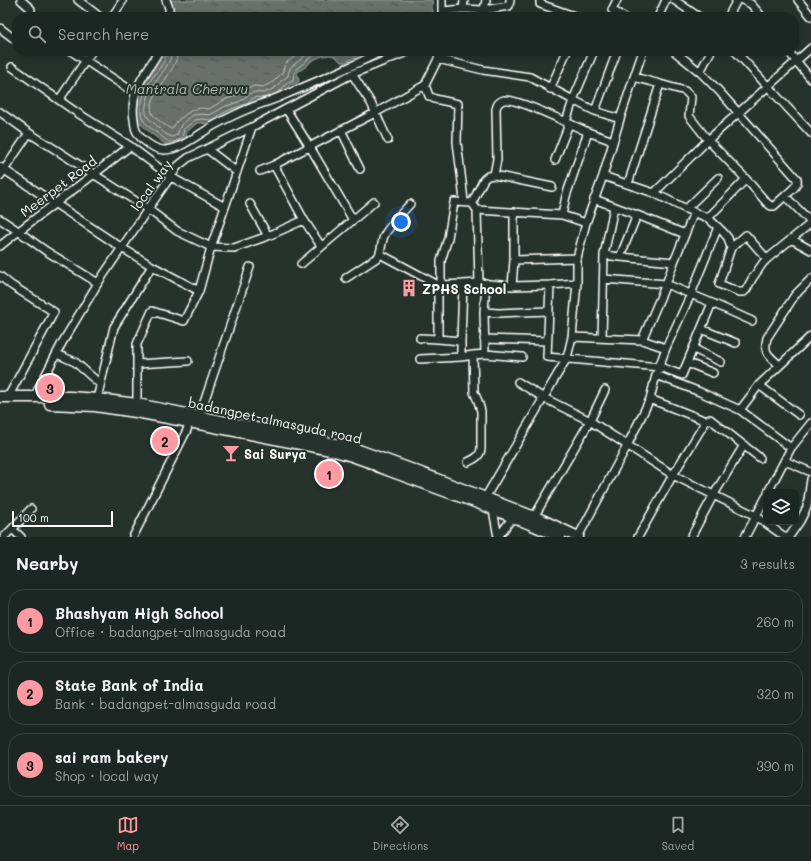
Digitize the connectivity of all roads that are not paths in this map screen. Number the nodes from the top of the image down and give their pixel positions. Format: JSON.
{"nodes":[{"id":1,"x":21,"y":0,"type":"edge"},
{"id":2,"x":78,"y":0,"type":"edge"},
{"id":3,"x":166,"y":0,"type":"edge"},
{"id":4,"x":442,"y":0,"type":"edge"},
{"id":5,"x":464,"y":0,"type":"edge"},
{"id":6,"x":486,"y":0,"type":"edge"},
{"id":7,"x":510,"y":0,"type":"edge"},
{"id":8,"x":540,"y":0,"type":"edge"},
{"id":9,"x":617,"y":0,"type":"edge"},
{"id":10,"x":666,"y":0,"type":"edge"},
{"id":11,"x":674,"y":0,"type":"edge"},
{"id":12,"x":737,"y":0,"type":"edge"},
{"id":13,"x":742,"y":0,"type":"edge"},
{"id":14,"x":798,"y":0,"type":"edge"},
{"id":15,"x":122,"y":2,"type":"dead end"},
{"id":16,"x":464,"y":9,"type":"junction"},
{"id":17,"x":484,"y":10,"type":"junction"},
{"id":18,"x":612,"y":10,"type":"joint"},
{"id":19,"x":31,"y":12,"type":"edge"},
{"id":20,"x":94,"y":12,"type":"edge"},
{"id":21,"x":115,"y":12,"type":"edge"},
{"id":22,"x":168,"y":12,"type":"edge"},
{"id":23,"x":443,"y":12,"type":"edge"},
{"id":24,"x":451,"y":12,"type":"edge"},
{"id":25,"x":563,"y":12,"type":"edge"},
{"id":26,"x":615,"y":12,"type":"edge"},
{"id":27,"x":660,"y":12,"type":"edge"},
{"id":28,"x":692,"y":12,"type":"edge"},
{"id":29,"x":731,"y":12,"type":"edge"},
{"id":30,"x":758,"y":12,"type":"edge"},
{"id":31,"x":811,"y":16,"type":"edge"},
{"id":32,"x":0,"y":28,"type":"edge"},
{"id":33,"x":12,"y":37,"type":"edge"},
{"id":34,"x":811,"y":48,"type":"edge"},
{"id":35,"x":78,"y":56,"type":"edge"},
{"id":36,"x":89,"y":56,"type":"edge"},
{"id":37,"x":156,"y":56,"type":"edge"},
{"id":38,"x":371,"y":56,"type":"edge"},
{"id":39,"x":397,"y":56,"type":"edge"},
{"id":40,"x":438,"y":56,"type":"edge"},
{"id":41,"x":565,"y":56,"type":"edge"},
{"id":42,"x":592,"y":56,"type":"edge"},
{"id":43,"x":615,"y":56,"type":"edge"},
{"id":44,"x":641,"y":56,"type":"edge"},
{"id":45,"x":680,"y":56,"type":"edge"},
{"id":46,"x":708,"y":56,"type":"edge"},
{"id":47,"x":740,"y":56,"type":"edge"},
{"id":48,"x":792,"y":56,"type":"edge"},
{"id":49,"x":438,"y":59,"type":"junction"},
{"id":50,"x":86,"y":61,"type":"junction"},
{"id":51,"x":796,"y":61,"type":"junction"},
{"id":52,"x":12,"y":68,"type":"dead end"},
{"id":53,"x":700,"y":72,"type":"junction"},
{"id":54,"x":352,"y":74,"type":"junction"},
{"id":55,"x":634,"y":77,"type":"junction"},
{"id":56,"x":811,"y":79,"type":"edge"},
{"id":57,"x":660,"y":84,"type":"junction"},
{"id":58,"x":425,"y":85,"type":"junction"},
{"id":59,"x":768,"y":86,"type":"junction"},
{"id":60,"x":550,"y":89,"type":"junction"},
{"id":61,"x":132,"y":91,"type":"dead end"},
{"id":62,"x":59,"y":100,"type":"junction"},
{"id":63,"x":573,"y":100,"type":"junction"},
{"id":64,"x":286,"y":109,"type":"junction"},
{"id":65,"x":595,"y":111,"type":"junction"},
{"id":66,"x":0,"y":112,"type":"edge"},
{"id":67,"x":375,"y":113,"type":"junction"},
{"id":68,"x":738,"y":113,"type":"junction"},
{"id":69,"x":620,"y":119,"type":"junction"},
{"id":70,"x":568,"y":123,"type":"junction"},
{"id":71,"x":252,"y":127,"type":"junction"},
{"id":72,"x":341,"y":130,"type":"junction"},
{"id":73,"x":588,"y":132,"type":"junction"},
{"id":74,"x":29,"y":133,"type":"junction"},
{"id":75,"x":811,"y":133,"type":"edge"},
{"id":76,"x":388,"y":140,"type":"dead end"},
{"id":77,"x":708,"y":140,"type":"junction"},
{"id":78,"x":613,"y":141,"type":"junction"},
{"id":79,"x":130,"y":146,"type":"junction"},
{"id":80,"x":310,"y":147,"type":"junction"},
{"id":81,"x":207,"y":149,"type":"junction"},
{"id":82,"x":556,"y":160,"type":"dead end"},
{"id":83,"x":274,"y":165,"type":"junction"},
{"id":84,"x":2,"y":168,"type":"edge"},
{"id":85,"x":360,"y":169,"type":"dead end"},
{"id":86,"x":260,"y":171,"type":"dead end"},
{"id":87,"x":237,"y":172,"type":"junction"},
{"id":88,"x":94,"y":175,"type":"junction"},
{"id":89,"x":494,"y":175,"type":"junction"},
{"id":90,"x":0,"y":176,"type":"edge"},
{"id":91,"x":603,"y":176,"type":"junction"},
{"id":92,"x":171,"y":177,"type":"junction"},
{"id":93,"x":718,"y":178,"type":"dead end"},
{"id":94,"x":746,"y":179,"type":"junction"},
{"id":95,"x":628,"y":184,"type":"junction"},
{"id":96,"x":552,"y":187,"type":"dead end"},
{"id":97,"x":654,"y":193,"type":"junction"},
{"id":98,"x":785,"y":196,"type":"junction"},
{"id":99,"x":594,"y":199,"type":"junction"},
{"id":100,"x":374,"y":202,"type":"dead end"},
{"id":101,"x":464,"y":202,"type":"junction"},
{"id":102,"x":472,"y":203,"type":"junction"},
{"id":103,"x":56,"y":204,"type":"junction"},
{"id":104,"x":250,"y":204,"type":"dead end"},
{"id":105,"x":410,"y":204,"type":"dead end"},
{"id":106,"x":225,"y":207,"type":"junction"},
{"id":107,"x":614,"y":207,"type":"junction"},
{"id":108,"x":148,"y":209,"type":"junction"},
{"id":109,"x":686,"y":209,"type":"junction"},
{"id":110,"x":477,"y":210,"type":"junction"},
{"id":111,"x":514,"y":212,"type":"junction"},
{"id":112,"x":694,"y":212,"type":"junction"},
{"id":113,"x":562,"y":215,"type":"junction"},
{"id":114,"x":637,"y":215,"type":"junction"},
{"id":115,"x":708,"y":218,"type":"junction"},
{"id":116,"x":0,"y":219,"type":"edge"},
{"id":117,"x":304,"y":220,"type":"junction"},
{"id":118,"x":353,"y":220,"type":"junction"},
{"id":119,"x":586,"y":223,"type":"junction"},
{"id":120,"x":811,"y":223,"type":"edge"},
{"id":121,"x":718,"y":227,"type":"junction"},
{"id":122,"x":18,"y":231,"type":"junction"},
{"id":123,"x":685,"y":234,"type":"junction"},
{"id":124,"x":268,"y":236,"type":"junction"},
{"id":125,"x":791,"y":239,"type":"junction"},
{"id":126,"x":0,"y":246,"type":"edge"},
{"id":127,"x":211,"y":246,"type":"junction"},
{"id":128,"x":321,"y":246,"type":"junction"},
{"id":129,"x":122,"y":248,"type":"junction"},
{"id":130,"x":731,"y":248,"type":"junction"},
{"id":131,"x":811,"y":250,"type":"edge"},
{"id":132,"x":380,"y":254,"type":"junction"},
{"id":133,"x":604,"y":255,"type":"junction"},
{"id":134,"x":620,"y":257,"type":"junction"},
{"id":135,"x":577,"y":258,"type":"junction"},
{"id":136,"x":767,"y":259,"type":"junction"},
{"id":137,"x":514,"y":260,"type":"junction"},
{"id":138,"x":674,"y":262,"type":"junction"},
{"id":139,"x":301,"y":264,"type":"dead end"},
{"id":140,"x":152,"y":266,"type":"junction"},
{"id":141,"x":250,"y":267,"type":"dead end"},
{"id":142,"x":0,"y":276,"type":"edge"},
{"id":143,"x":346,"y":278,"type":"dead end"},
{"id":144,"x":604,"y":279,"type":"junction"},
{"id":145,"x":811,"y":279,"type":"edge"},
{"id":146,"x":98,"y":283,"type":"junction"},
{"id":147,"x":482,"y":283,"type":"junction"},
{"id":148,"x":576,"y":283,"type":"junction"},
{"id":149,"x":463,"y":284,"type":"junction"},
{"id":150,"x":666,"y":284,"type":"junction"},
{"id":151,"x":439,"y":285,"type":"junction"},
{"id":152,"x":550,"y":285,"type":"junction"},
{"id":153,"x":512,"y":286,"type":"junction"},
{"id":154,"x":199,"y":290,"type":"junction"},
{"id":155,"x":691,"y":294,"type":"junction"},
{"id":156,"x":712,"y":303,"type":"junction"},
{"id":157,"x":549,"y":311,"type":"junction"},
{"id":158,"x":484,"y":312,"type":"junction"},
{"id":159,"x":752,"y":321,"type":"dead end"},
{"id":160,"x":701,"y":329,"type":"junction"},
{"id":161,"x":811,"y":336,"type":"edge"},
{"id":162,"x":572,"y":337,"type":"junction"},
{"id":163,"x":420,"y":338,"type":"dead end"},
{"id":164,"x":602,"y":338,"type":"junction"},
{"id":165,"x":438,"y":339,"type":"junction"},
{"id":166,"x":484,"y":339,"type":"junction"},
{"id":167,"x":461,"y":340,"type":"junction"},
{"id":168,"x":642,"y":340,"type":"junction"},
{"id":169,"x":547,"y":341,"type":"junction"},
{"id":170,"x":736,"y":343,"type":"dead end"},
{"id":171,"x":666,"y":348,"type":"junction"},
{"id":172,"x":694,"y":349,"type":"junction"},
{"id":173,"x":57,"y":354,"type":"junction"},
{"id":174,"x":485,"y":354,"type":"junction"},
{"id":175,"x":474,"y":355,"type":"junction"},
{"id":176,"x":461,"y":357,"type":"junction"},
{"id":177,"x":522,"y":357,"type":"dead end"},
{"id":178,"x":567,"y":358,"type":"junction"},
{"id":179,"x":420,"y":359,"type":"dead end"},
{"id":180,"x":188,"y":361,"type":"dead end"},
{"id":181,"x":721,"y":362,"type":"dead end"},
{"id":182,"x":137,"y":364,"type":"junction"},
{"id":183,"x":687,"y":364,"type":"junction"},
{"id":184,"x":780,"y":365,"type":"junction"},
{"id":185,"x":660,"y":367,"type":"junction"},
{"id":186,"x":713,"y":373,"type":"dead end"},
{"id":187,"x":656,"y":375,"type":"junction"},
{"id":188,"x":518,"y":382,"type":"dead end"},
{"id":189,"x":100,"y":384,"type":"junction"},
{"id":190,"x":759,"y":385,"type":"junction"},
{"id":191,"x":606,"y":390,"type":"dead end"},
{"id":192,"x":34,"y":397,"type":"junction"},
{"id":193,"x":544,"y":398,"type":"junction"},
{"id":194,"x":3,"y":399,"type":"edge"},
{"id":195,"x":97,"y":399,"type":"junction"},
{"id":196,"x":650,"y":399,"type":"junction"},
{"id":197,"x":137,"y":404,"type":"junction"},
{"id":198,"x":740,"y":410,"type":"junction"},
{"id":199,"x":157,"y":412,"type":"junction"},
{"id":200,"x":799,"y":415,"type":"dead end"},
{"id":201,"x":199,"y":417,"type":"junction"},
{"id":202,"x":590,"y":421,"type":"junction"},
{"id":203,"x":706,"y":421,"type":"junction"},
{"id":204,"x":189,"y":422,"type":"junction"},
{"id":205,"x":811,"y":423,"type":"edge"},
{"id":206,"x":744,"y":445,"type":"junction"},
{"id":207,"x":627,"y":446,"type":"junction"},
{"id":208,"x":791,"y":448,"type":"junction"},
{"id":209,"x":760,"y":458,"type":"dead end"},
{"id":210,"x":784,"y":461,"type":"junction"},
{"id":211,"x":468,"y":462,"type":"dead end"},
{"id":212,"x":811,"y":472,"type":"edge"},
{"id":213,"x":673,"y":475,"type":"junction"},
{"id":214,"x":811,"y":479,"type":"edge"},
{"id":215,"x":770,"y":489,"type":"edge"},
{"id":216,"x":713,"y":496,"type":"junction"},
{"id":217,"x":485,"y":498,"type":"junction"},
{"id":218,"x":763,"y":503,"type":"edge"},
{"id":219,"x":495,"y":506,"type":"junction"},
{"id":220,"x":809,"y":508,"type":"edge"},
{"id":221,"x":31,"y":509,"type":"dead end"},
{"id":222,"x":515,"y":514,"type":"junction"},
{"id":223,"x":756,"y":516,"type":"junction"},
{"id":224,"x":534,"y":517,"type":"junction"},
{"id":225,"x":12,"y":529,"type":"junction"},
{"id":226,"x":4,"y":537,"type":"edge"},
{"id":227,"x":21,"y":537,"type":"edge"},
{"id":228,"x":133,"y":537,"type":"edge"},
{"id":229,"x":498,"y":537,"type":"edge"},
{"id":230,"x":560,"y":537,"type":"edge"},
{"id":231,"x":578,"y":537,"type":"edge"},
{"id":232,"x":638,"y":537,"type":"edge"},
{"id":233,"x":691,"y":537,"type":"edge"},
{"id":234,"x":745,"y":537,"type":"edge"},
{"id":235,"x":785,"y":537,"type":"edge"},
{"id":236,"x":789,"y":537,"type":"edge"}],
"edges":[{"from":1,"to":19,"type":"street"},
{"from":2,"to":20,"type":"street"},
{"from":3,"to":22,"type":"street"},
{"from":4,"to":23,"type":"street"},
{"from":5,"to":16,"type":"street"},
{"from":6,"to":17,"type":"street"},
{"from":7,"to":17,"type":"street"},
{"from":8,"to":25,"type":"street"},
{"from":9,"to":18,"type":"street"},
{"from":10,"to":27,"type":"street"},
{"from":11,"to":28,"type":"street"},
{"from":12,"to":29,"type":"street"},
{"from":13,"to":30,"type":"street"},
{"from":14,"to":31,"type":"street"},
{"from":15,"to":21,"type":"street"},
{"from":16,"to":17,"type":"street"},
{"from":16,"to":24,"type":"street"},
{"from":18,"to":26,"type":"street"},
{"from":32,"to":33,"type":"street"},
{"from":34,"to":51,"type":"street"},
{"from":35,"to":50,"type":"street"},
{"from":36,"to":50,"type":"street"},
{"from":37,"to":38,"type":"street"},
{"from":39,"to":54,"type":"street","name":"local way"},
{"from":40,"to":49,"type":"street"},
{"from":41,"to":60,"type":"street"},
{"from":42,"to":63,"type":"street"},
{"from":43,"to":65,"type":"street"},
{"from":44,"to":55,"type":"street"},
{"from":45,"to":53,"type":"street"},
{"from":46,"to":53,"type":"street"},
{"from":47,"to":59,"type":"street"},
{"from":48,"to":51,"type":"street"},
{"from":49,"to":58,"type":"street"},
{"from":49,"to":60,"type":"street"},
{"from":50,"to":61,"type":"street"},
{"from":50,"to":62,"type":"street"},
{"from":51,"to":56,"type":"street"},
{"from":51,"to":59,"type":"street"},
{"from":52,"to":62,"type":"street"},
{"from":53,"to":68,"type":"street"},
{"from":54,"to":64,"type":"street","name":"local way"},
{"from":54,"to":67,"type":"street"},
{"from":55,"to":57,"type":"street"},
{"from":55,"to":69,"type":"street"},
{"from":57,"to":77,"type":"street"},
{"from":57,"to":95,"type":"street"},
{"from":58,"to":67,"type":"street"},
{"from":58,"to":101,"type":"street"},
{"from":59,"to":68,"type":"street"},
{"from":59,"to":75,"type":"street"},
{"from":60,"to":63,"type":"street"},
{"from":62,"to":79,"type":"street"},
{"from":63,"to":65,"type":"street"},
{"from":63,"to":70,"type":"street"},
{"from":64,"to":71,"type":"street","name":"local way"},
{"from":64,"to":80,"type":"street"},
{"from":65,"to":69,"type":"street"},
{"from":66,"to":74,"type":"street"},
{"from":67,"to":72,"type":"street"},
{"from":67,"to":76,"type":"street"},
{"from":68,"to":77,"type":"street"},
{"from":68,"to":98,"type":"street"},
{"from":69,"to":78,"type":"street"},
{"from":70,"to":73,"type":"street"},
{"from":70,"to":82,"type":"street"},
{"from":70,"to":89,"type":"street"},
{"from":71,"to":81,"type":"street","name":"local way"},
{"from":71,"to":87,"type":"street"},
{"from":72,"to":80,"type":"street"},
{"from":72,"to":85,"type":"street"},
{"from":73,"to":78,"type":"street"},
{"from":73,"to":113,"type":"street"},
{"from":74,"to":84,"type":"street"},
{"from":74,"to":88,"type":"street"},
{"from":77,"to":94,"type":"street"},
{"from":77,"to":97,"type":"street"},
{"from":78,"to":91,"type":"street"},
{"from":79,"to":88,"type":"street","name":"Meerpet Road"},
{"from":79,"to":92,"type":"street"},
{"from":80,"to":83,"type":"street"},
{"from":80,"to":118,"type":"street"},
{"from":81,"to":87,"type":"street"},
{"from":81,"to":92,"type":"street","name":"local way"},
{"from":83,"to":86,"type":"street"},
{"from":83,"to":117,"type":"street"},
{"from":84,"to":90,"type":"street"},
{"from":84,"to":103,"type":"street"},
{"from":87,"to":106,"type":"street"},
{"from":88,"to":103,"type":"street","name":"Meerpet Road"},
{"from":88,"to":108,"type":"street"},
{"from":89,"to":96,"type":"street"},
{"from":89,"to":102,"type":"street"},
{"from":91,"to":95,"type":"street"},
{"from":91,"to":99,"type":"street"},
{"from":92,"to":106,"type":"street"},
{"from":92,"to":108,"type":"street","name":"local way"},
{"from":93,"to":109,"type":"street"},
{"from":94,"to":98,"type":"street"},
{"from":94,"to":115,"type":"street"},
{"from":95,"to":97,"type":"street"},
{"from":97,"to":109,"type":"street"},
{"from":98,"to":120,"type":"street"},
{"from":99,"to":107,"type":"street"},
{"from":99,"to":119,"type":"street"},
{"from":100,"to":118,"type":"street"},
{"from":101,"to":102,"type":"street"},
{"from":101,"to":151,"type":"street"},
{"from":102,"to":110,"type":"street"},
{"from":103,"to":122,"type":"street","name":"Meerpet Road"},
{"from":103,"to":129,"type":"street"},
{"from":104,"to":124,"type":"street"},
{"from":105,"to":132,"type":"street"},
{"from":106,"to":127,"type":"street"},
{"from":107,"to":114,"type":"street"},
{"from":107,"to":133,"type":"street"},
{"from":108,"to":127,"type":"street"},
{"from":108,"to":129,"type":"street","name":"local way"},
{"from":109,"to":112,"type":"street"},
{"from":110,"to":111,"type":"street"},
{"from":110,"to":147,"type":"street"},
{"from":111,"to":113,"type":"street"},
{"from":111,"to":137,"type":"street"},
{"from":112,"to":115,"type":"street"},
{"from":112,"to":123,"type":"street"},
{"from":113,"to":119,"type":"street"},
{"from":114,"to":123,"type":"street"},
{"from":114,"to":134,"type":"street"},
{"from":115,"to":121,"type":"street"},
{"from":116,"to":122,"type":"street"},
{"from":117,"to":124,"type":"street"},
{"from":117,"to":128,"type":"street"},
{"from":118,"to":128,"type":"street"},
{"from":119,"to":135,"type":"street"},
{"from":120,"to":125,"type":"street"},
{"from":121,"to":130,"type":"street"},
{"from":121,"to":155,"type":"street"},
{"from":122,"to":126,"type":"street","name":"Meerpet Road"},
{"from":122,"to":146,"type":"street"},
{"from":123,"to":138,"type":"street"},
{"from":124,"to":127,"type":"street"},
{"from":125,"to":131,"type":"street"},
{"from":125,"to":136,"type":"street"},
{"from":127,"to":154,"type":"street"},
{"from":128,"to":139,"type":"street"},
{"from":129,"to":140,"type":"street"},
{"from":129,"to":146,"type":"street","name":"local way"},
{"from":130,"to":136,"type":"street"},
{"from":130,"to":136,"type":"street"},
{"from":132,"to":143,"type":"street"},
{"from":132,"to":151,"type":"street"},
{"from":133,"to":134,"type":"street"},
{"from":133,"to":144,"type":"street"},
{"from":134,"to":138,"type":"street"},
{"from":135,"to":137,"type":"street"},
{"from":135,"to":148,"type":"street"},
{"from":137,"to":153,"type":"street"},
{"from":138,"to":150,"type":"street"},
{"from":140,"to":154,"type":"street"},
{"from":140,"to":189,"type":"street"},
{"from":141,"to":201,"type":"street"},
{"from":142,"to":194,"type":"street"},
{"from":144,"to":150,"type":"street"},
{"from":144,"to":164,"type":"street"},
{"from":145,"to":184,"type":"street"},
{"from":146,"to":173,"type":"street","name":"local way"},
{"from":147,"to":149,"type":"street"},
{"from":147,"to":153,"type":"street"},
{"from":147,"to":158,"type":"street"},
{"from":148,"to":152,"type":"street"},
{"from":148,"to":162,"type":"street"},
{"from":149,"to":151,"type":"street"},
{"from":149,"to":167,"type":"street"},
{"from":150,"to":155,"type":"street"},
{"from":150,"to":168,"type":"street"},
{"from":151,"to":165,"type":"street"},
{"from":152,"to":153,"type":"street"},
{"from":152,"to":157,"type":"street"},
{"from":154,"to":182,"type":"street"},
{"from":155,"to":156,"type":"street"},
{"from":155,"to":171,"type":"street"},
{"from":156,"to":159,"type":"street"},
{"from":156,"to":160,"type":"street"},
{"from":157,"to":158,"type":"street"},
{"from":157,"to":169,"type":"street"},
{"from":158,"to":166,"type":"street"},
{"from":160,"to":170,"type":"street"},
{"from":160,"to":172,"type":"street"},
{"from":161,"to":184,"type":"street"},
{"from":162,"to":164,"type":"street"},
{"from":162,"to":178,"type":"street"},
{"from":163,"to":165,"type":"street"},
{"from":164,"to":168,"type":"street"},
{"from":165,"to":167,"type":"street"},
{"from":166,"to":169,"type":"street"},
{"from":166,"to":174,"type":"street"},
{"from":167,"to":176,"type":"street"},
{"from":168,"to":171,"type":"street"},
{"from":169,"to":178,"type":"street"},
{"from":171,"to":185,"type":"street"},
{"from":172,"to":181,"type":"street"},
{"from":172,"to":183,"type":"street"},
{"from":173,"to":189,"type":"street"},
{"from":173,"to":192,"type":"street","name":"local way"},
{"from":174,"to":175,"type":"street"},
{"from":174,"to":177,"type":"street"},
{"from":175,"to":176,"type":"street"},
{"from":175,"to":211,"type":"street"},
{"from":176,"to":179,"type":"street"},
{"from":178,"to":185,"type":"street"},
{"from":178,"to":193,"type":"street"},
{"from":180,"to":182,"type":"street"},
{"from":182,"to":197,"type":"street"},
{"from":183,"to":185,"type":"street"},
{"from":183,"to":186,"type":"street"},
{"from":184,"to":190,"type":"street"},
{"from":185,"to":187,"type":"street"},
{"from":187,"to":196,"type":"street"},
{"from":187,"to":198,"type":"street"},
{"from":188,"to":193,"type":"street"},
{"from":189,"to":195,"type":"street"},
{"from":190,"to":198,"type":"street"},
{"from":190,"to":200,"type":"street"},
{"from":191,"to":202,"type":"street"},
{"from":192,"to":194,"type":"street","name":"badangpet-almasguda road"},
{"from":192,"to":195,"type":"street","name":"badangpet-almasguda road"},
{"from":193,"to":202,"type":"street"},
{"from":193,"to":217,"type":"street"},
{"from":194,"to":199,"type":"street","name":"badangpet-almasguda road"},
{"from":195,"to":197,"type":"street","name":"badangpet-almasguda road"},
{"from":196,"to":203,"type":"street"},
{"from":196,"to":207,"type":"street"},
{"from":197,"to":199,"type":"street","name":"badangpet-almasguda road"},
{"from":198,"to":208,"type":"street"},
{"from":199,"to":201,"type":"street","name":"badangpet-almasguda road"},
{"from":199,"to":204,"type":"street","name":"badangpet-almasguda road"},
{"from":201,"to":217,"type":"street","name":"badangpet-almasguda road"},
{"from":202,"to":207,"type":"street"},
{"from":202,"to":224,"type":"street"},
{"from":203,"to":206,"type":"street"},
{"from":203,"to":213,"type":"street"},
{"from":204,"to":219,"type":"street","name":"badangpet-almasguda road"},
{"from":204,"to":228,"type":"street"},
{"from":205,"to":208,"type":"street"},
{"from":206,"to":209,"type":"street"},
{"from":206,"to":216,"type":"street"},
{"from":207,"to":213,"type":"street"},
{"from":207,"to":231,"type":"street"},
{"from":208,"to":210,"type":"street"},
{"from":210,"to":212,"type":"street"},
{"from":210,"to":215,"type":"street"},
{"from":213,"to":216,"type":"street"},
{"from":213,"to":232,"type":"street"},
{"from":214,"to":220,"type":"street"},
{"from":216,"to":223,"type":"street"},
{"from":216,"to":233,"type":"street"},
{"from":217,"to":219,"type":"street","name":"badangpet-almasguda road"},
{"from":218,"to":223,"type":"street"},
{"from":219,"to":222,"type":"street","name":"badangpet-almasguda road"},
{"from":219,"to":229,"type":"street"},
{"from":220,"to":236,"type":"street"},
{"from":221,"to":225,"type":"street"},
{"from":222,"to":224,"type":"street","name":"badangpet-almasguda road"},
{"from":222,"to":229,"type":"street"},
{"from":222,"to":230,"type":"street","name":"badangpet-almasguda road"},
{"from":223,"to":234,"type":"street"},
{"from":223,"to":235,"type":"street"},
{"from":224,"to":231,"type":"street","name":"badangpet-almasguda road"},
{"from":225,"to":226,"type":"street"},
{"from":225,"to":227,"type":"street"}]}
